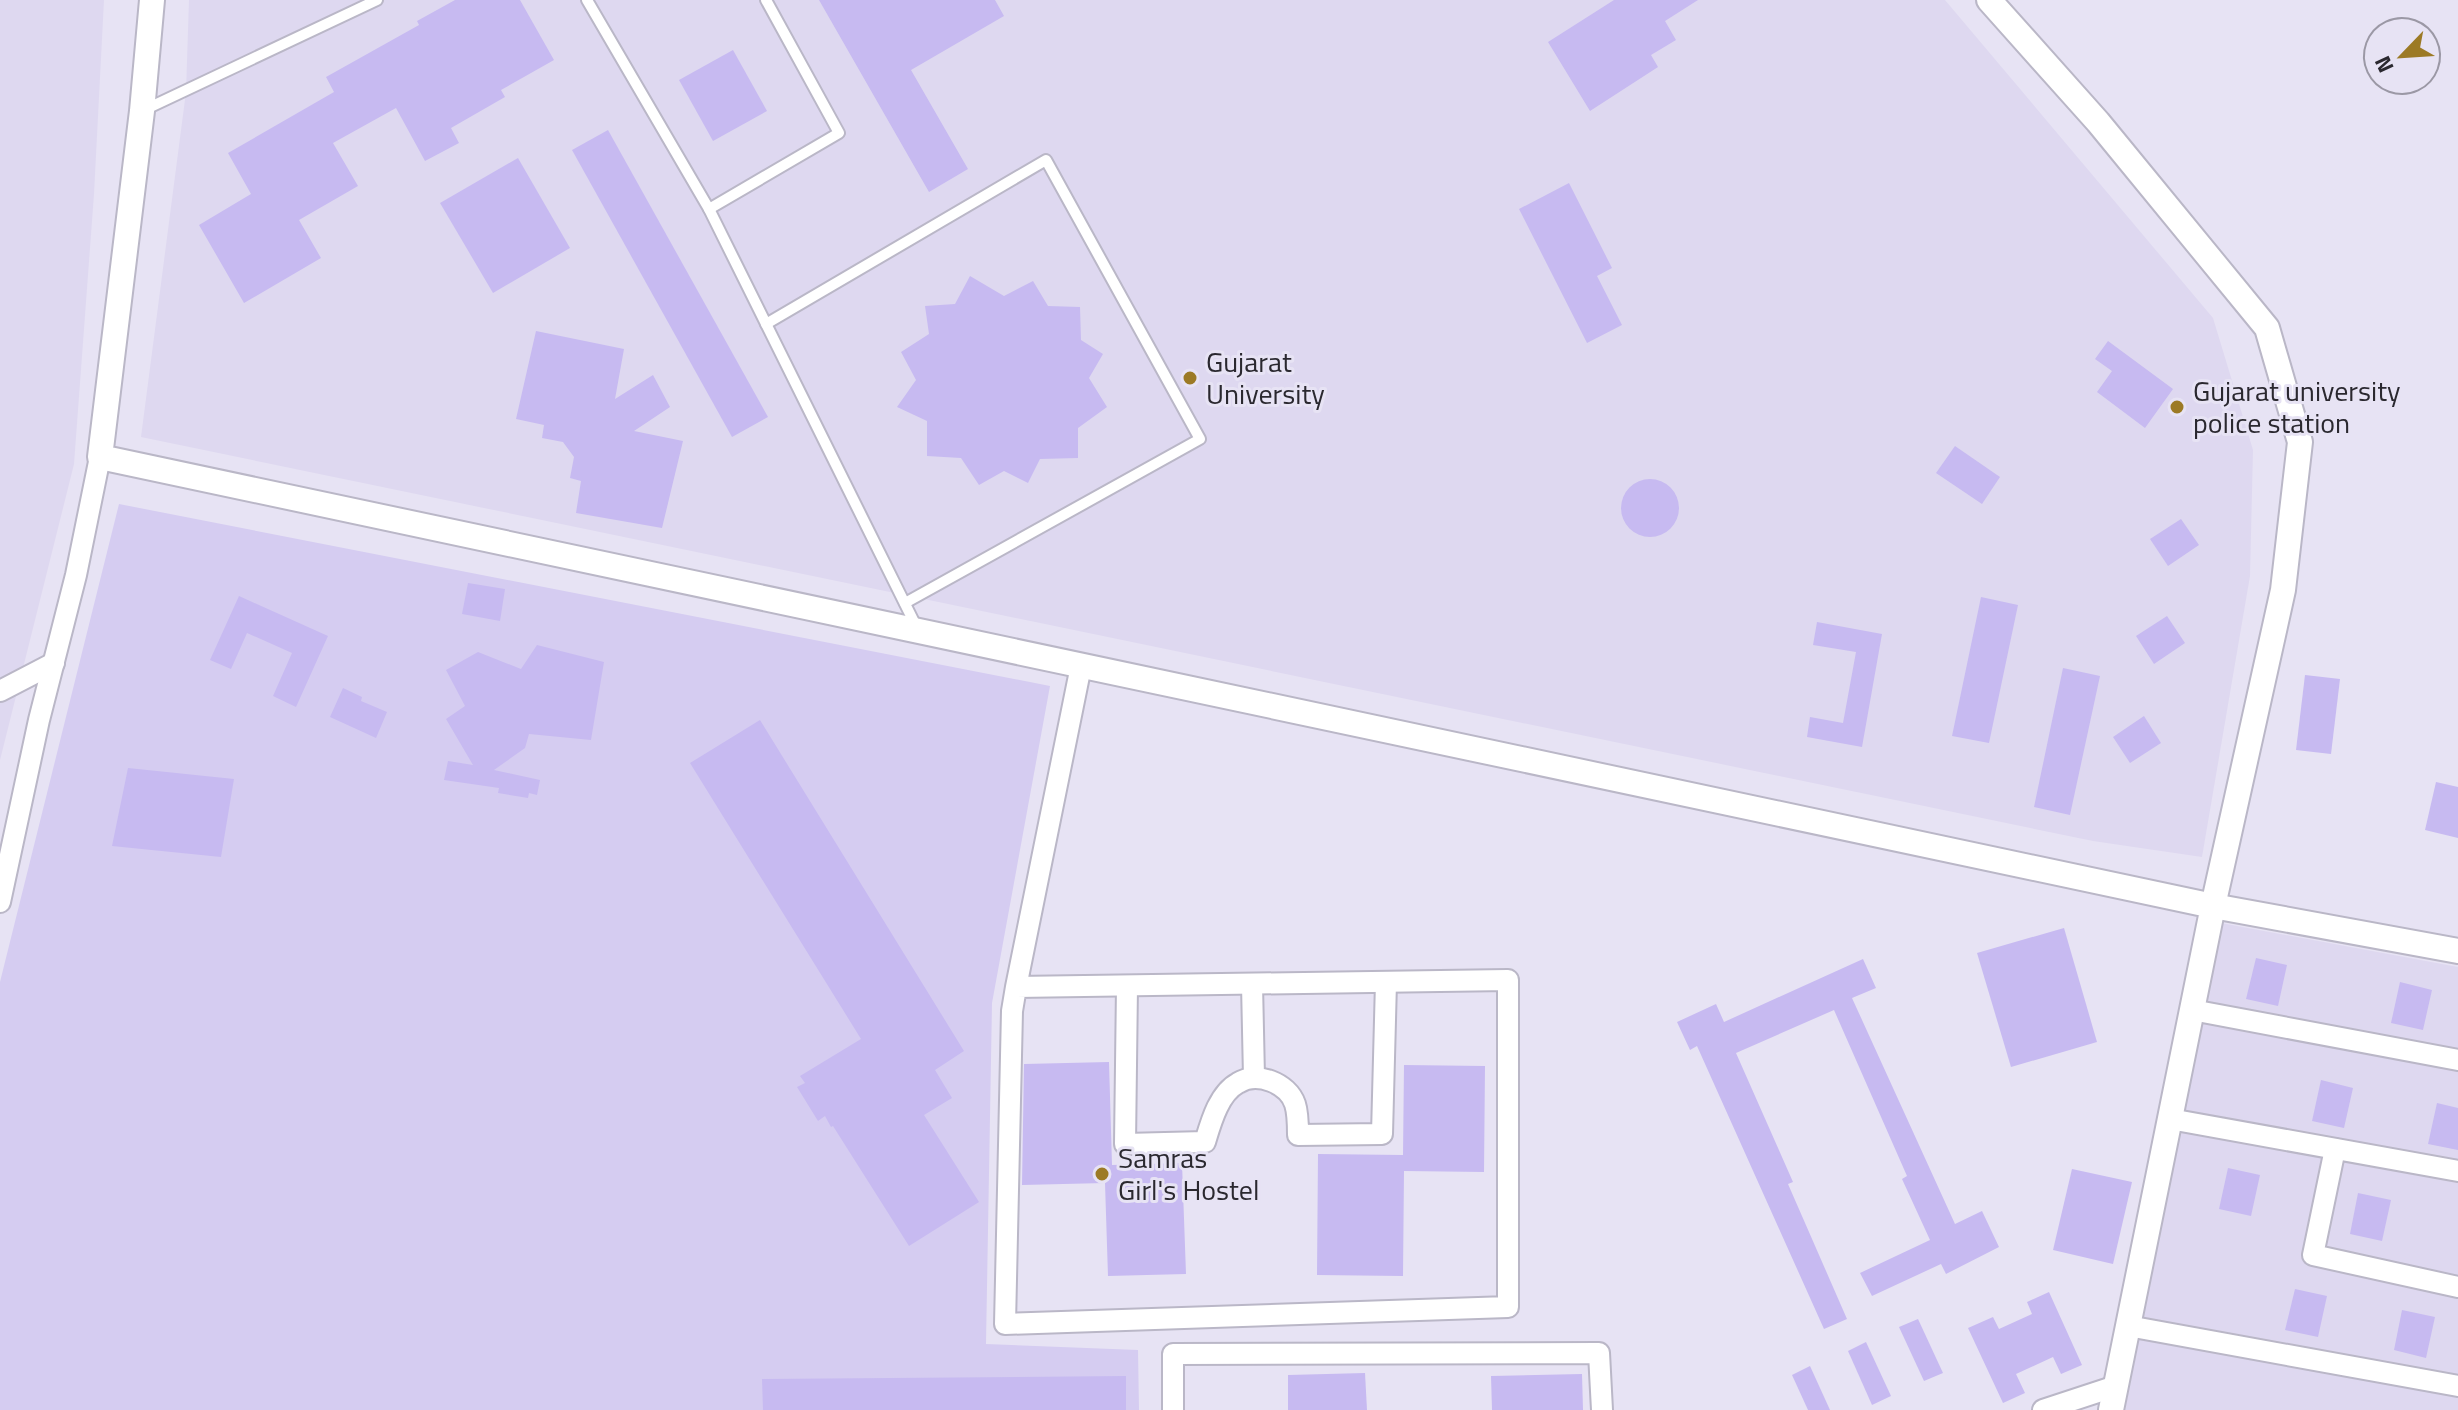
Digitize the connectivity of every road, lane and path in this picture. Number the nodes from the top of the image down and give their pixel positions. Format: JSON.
{"nodes":[{"id":1,"x":152,"y":0,"type":"edge"},
{"id":2,"x":377,"y":0,"type":"edge"},
{"id":3,"x":587,"y":0,"type":"edge"},
{"id":4,"x":766,"y":0,"type":"edge"},
{"id":5,"x":1989,"y":0,"type":"edge"},
{"id":6,"x":142,"y":111,"type":"junction"},
{"id":7,"x":709,"y":209,"type":"junction"},
{"id":8,"x":766,"y":324,"type":"junction"},
{"id":9,"x":100,"y":457,"type":"junction"},
{"id":10,"x":905,"y":603,"type":"junction"},
{"id":11,"x":919,"y":631,"type":"junction"},
{"id":12,"x":54,"y":663,"type":"junction"},
{"id":13,"x":1081,"y":666,"type":"junction"},
{"id":14,"x":0,"y":691,"type":"edge"},
{"id":15,"x":0,"y":902,"type":"edge"},
{"id":16,"x":2213,"y":906,"type":"junction"},
{"id":17,"x":2458,"y":951,"type":"edge"},
{"id":18,"x":1386,"y":982,"type":"junction"},
{"id":19,"x":1252,"y":984,"type":"junction"},
{"id":20,"x":1127,"y":986,"type":"junction"},
{"id":21,"x":1016,"y":987,"type":"junction"},
{"id":22,"x":2192,"y":1010,"type":"junction"},
{"id":23,"x":2458,"y":1060,"type":"edge"},
{"id":24,"x":1254,"y":1077,"type":"junction"},
{"id":25,"x":2170,"y":1119,"type":"junction"},
{"id":26,"x":2335,"y":1149,"type":"junction"},
{"id":27,"x":2458,"y":1171,"type":"edge"},
{"id":28,"x":2458,"y":1287,"type":"edge"},
{"id":29,"x":2128,"y":1326,"type":"junction"},
{"id":30,"x":2458,"y":1386,"type":"edge"},
{"id":31,"x":2113,"y":1398,"type":"edge"},
{"id":32,"x":1173,"y":1410,"type":"edge"},
{"id":33,"x":1602,"y":1410,"type":"edge"},
{"id":34,"x":2043,"y":1410,"type":"edge"}],
"edges":[{"from":1,"to":6,"type":"street"},
{"from":2,"to":6,"type":"lane"},
{"from":3,"to":7,"type":"lane"},
{"from":4,"to":7,"type":"lane"},
{"from":5,"to":16,"type":"street"},
{"from":6,"to":9,"type":"street"},
{"from":7,"to":8,"type":"lane"},
{"from":8,"to":10,"type":"lane"},
{"from":8,"to":10,"type":"lane"},
{"from":9,"to":11,"type":"street"},
{"from":9,"to":12,"type":"street"},
{"from":10,"to":11,"type":"lane"},
{"from":11,"to":13,"type":"street"},
{"from":12,"to":14,"type":"street"},
{"from":12,"to":15,"type":"street"},
{"from":13,"to":16,"type":"street"},
{"from":13,"to":21,"type":"street"},
{"from":16,"to":17,"type":"street"},
{"from":16,"to":22,"type":"street"},
{"from":18,"to":19,"type":"street"},
{"from":18,"to":21,"type":"street"},
{"from":18,"to":24,"type":"street"},
{"from":19,"to":20,"type":"street"},
{"from":19,"to":24,"type":"street"},
{"from":20,"to":21,"type":"street"},
{"from":20,"to":24,"type":"street"},
{"from":22,"to":23,"type":"street"},
{"from":22,"to":25,"type":"street"},
{"from":25,"to":26,"type":"street"},
{"from":25,"to":29,"type":"street"},
{"from":26,"to":27,"type":"street"},
{"from":26,"to":28,"type":"street"},
{"from":29,"to":30,"type":"street"},
{"from":29,"to":31,"type":"street"},
{"from":31,"to":34,"type":"street"},
{"from":32,"to":33,"type":"street"}]}
